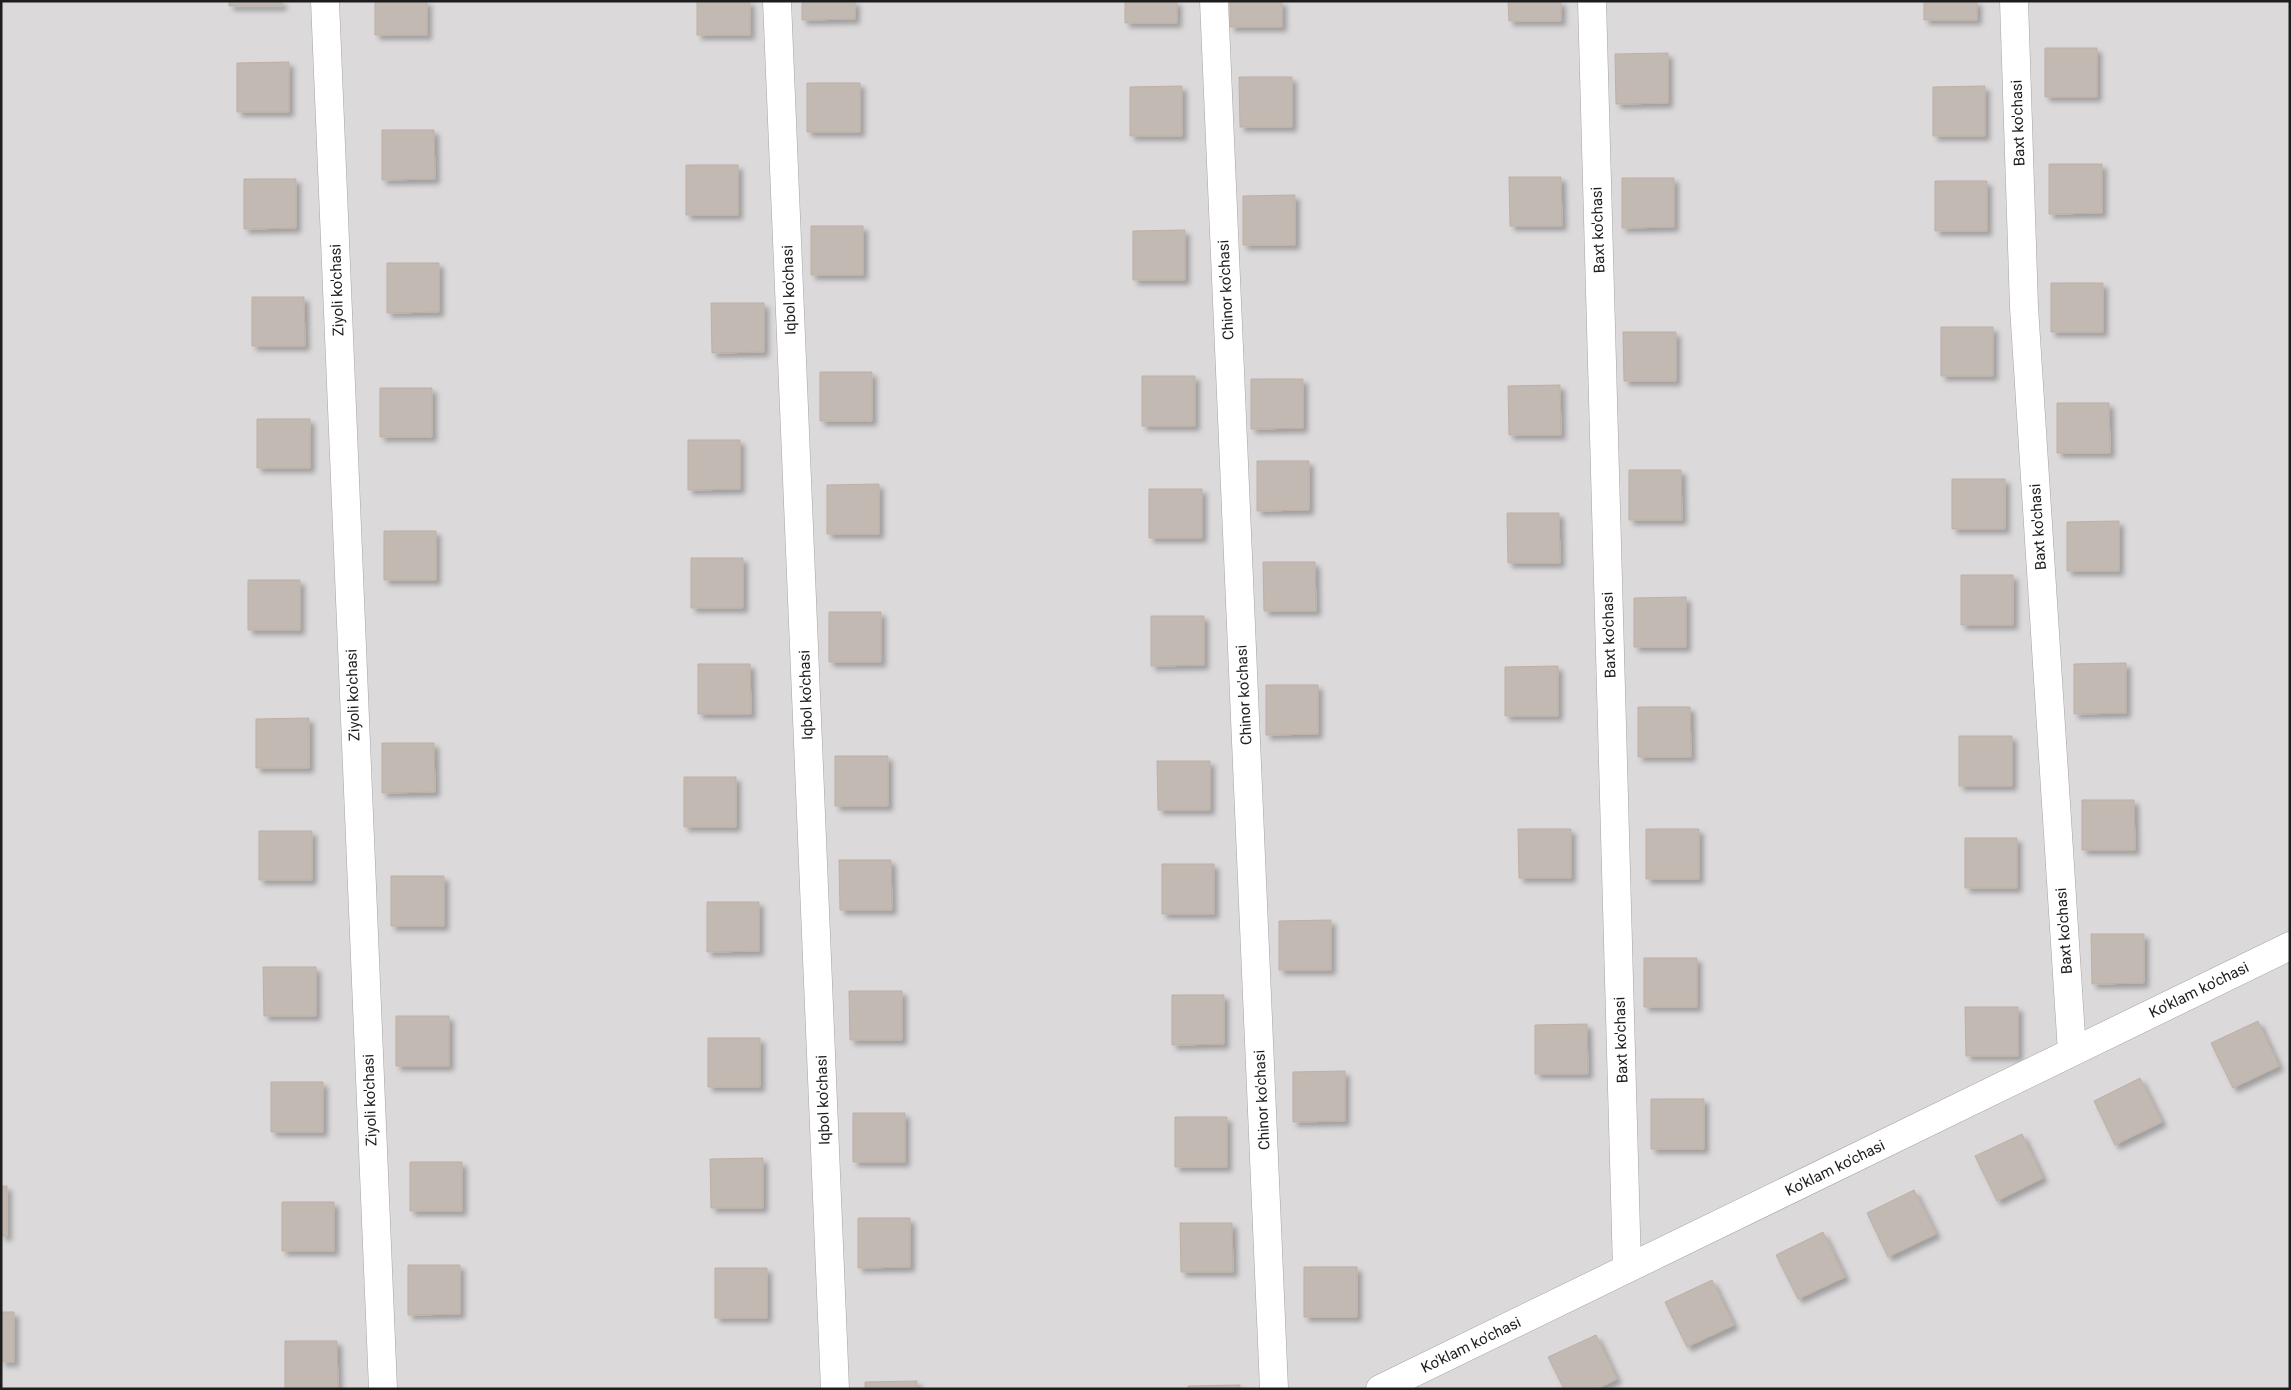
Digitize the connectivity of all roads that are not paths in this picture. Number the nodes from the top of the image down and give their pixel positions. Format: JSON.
{"nodes":[{"id":1,"x":325,"y":1,"type":"edge"},
{"id":2,"x":777,"y":1,"type":"edge"},
{"id":3,"x":1214,"y":1,"type":"edge"},
{"id":4,"x":1592,"y":1,"type":"edge"},
{"id":5,"x":2014,"y":1,"type":"edge"},
{"id":6,"x":2290,"y":946,"type":"edge"},
{"id":7,"x":2072,"y":1052,"type":"junction"},
{"id":8,"x":1627,"y":1269,"type":"junction"},
{"id":9,"x":383,"y":1389,"type":"edge"},
{"id":10,"x":835,"y":1389,"type":"edge"},
{"id":11,"x":1274,"y":1389,"type":"edge"},
{"id":12,"x":1380,"y":1389,"type":"edge"}],
"edges":[{"from":1,"to":9,"type":"street","name":"Ziyoli ko'chasi"},
{"from":2,"to":10,"type":"street","name":"Iqbol ko'chasi"},
{"from":3,"to":11,"type":"street","name":"Chinor ko'chasi"},
{"from":4,"to":8,"type":"street","name":"Baxt ko'chasi"},
{"from":5,"to":7,"type":"street","name":"Baxt ko'chasi"},
{"from":6,"to":7,"type":"street","name":"Ko'klam ko'chasi"},
{"from":7,"to":8,"type":"street","name":"Ko'klam ko'chasi"},
{"from":8,"to":12,"type":"street","name":"Ko'klam ko'chasi"}]}
